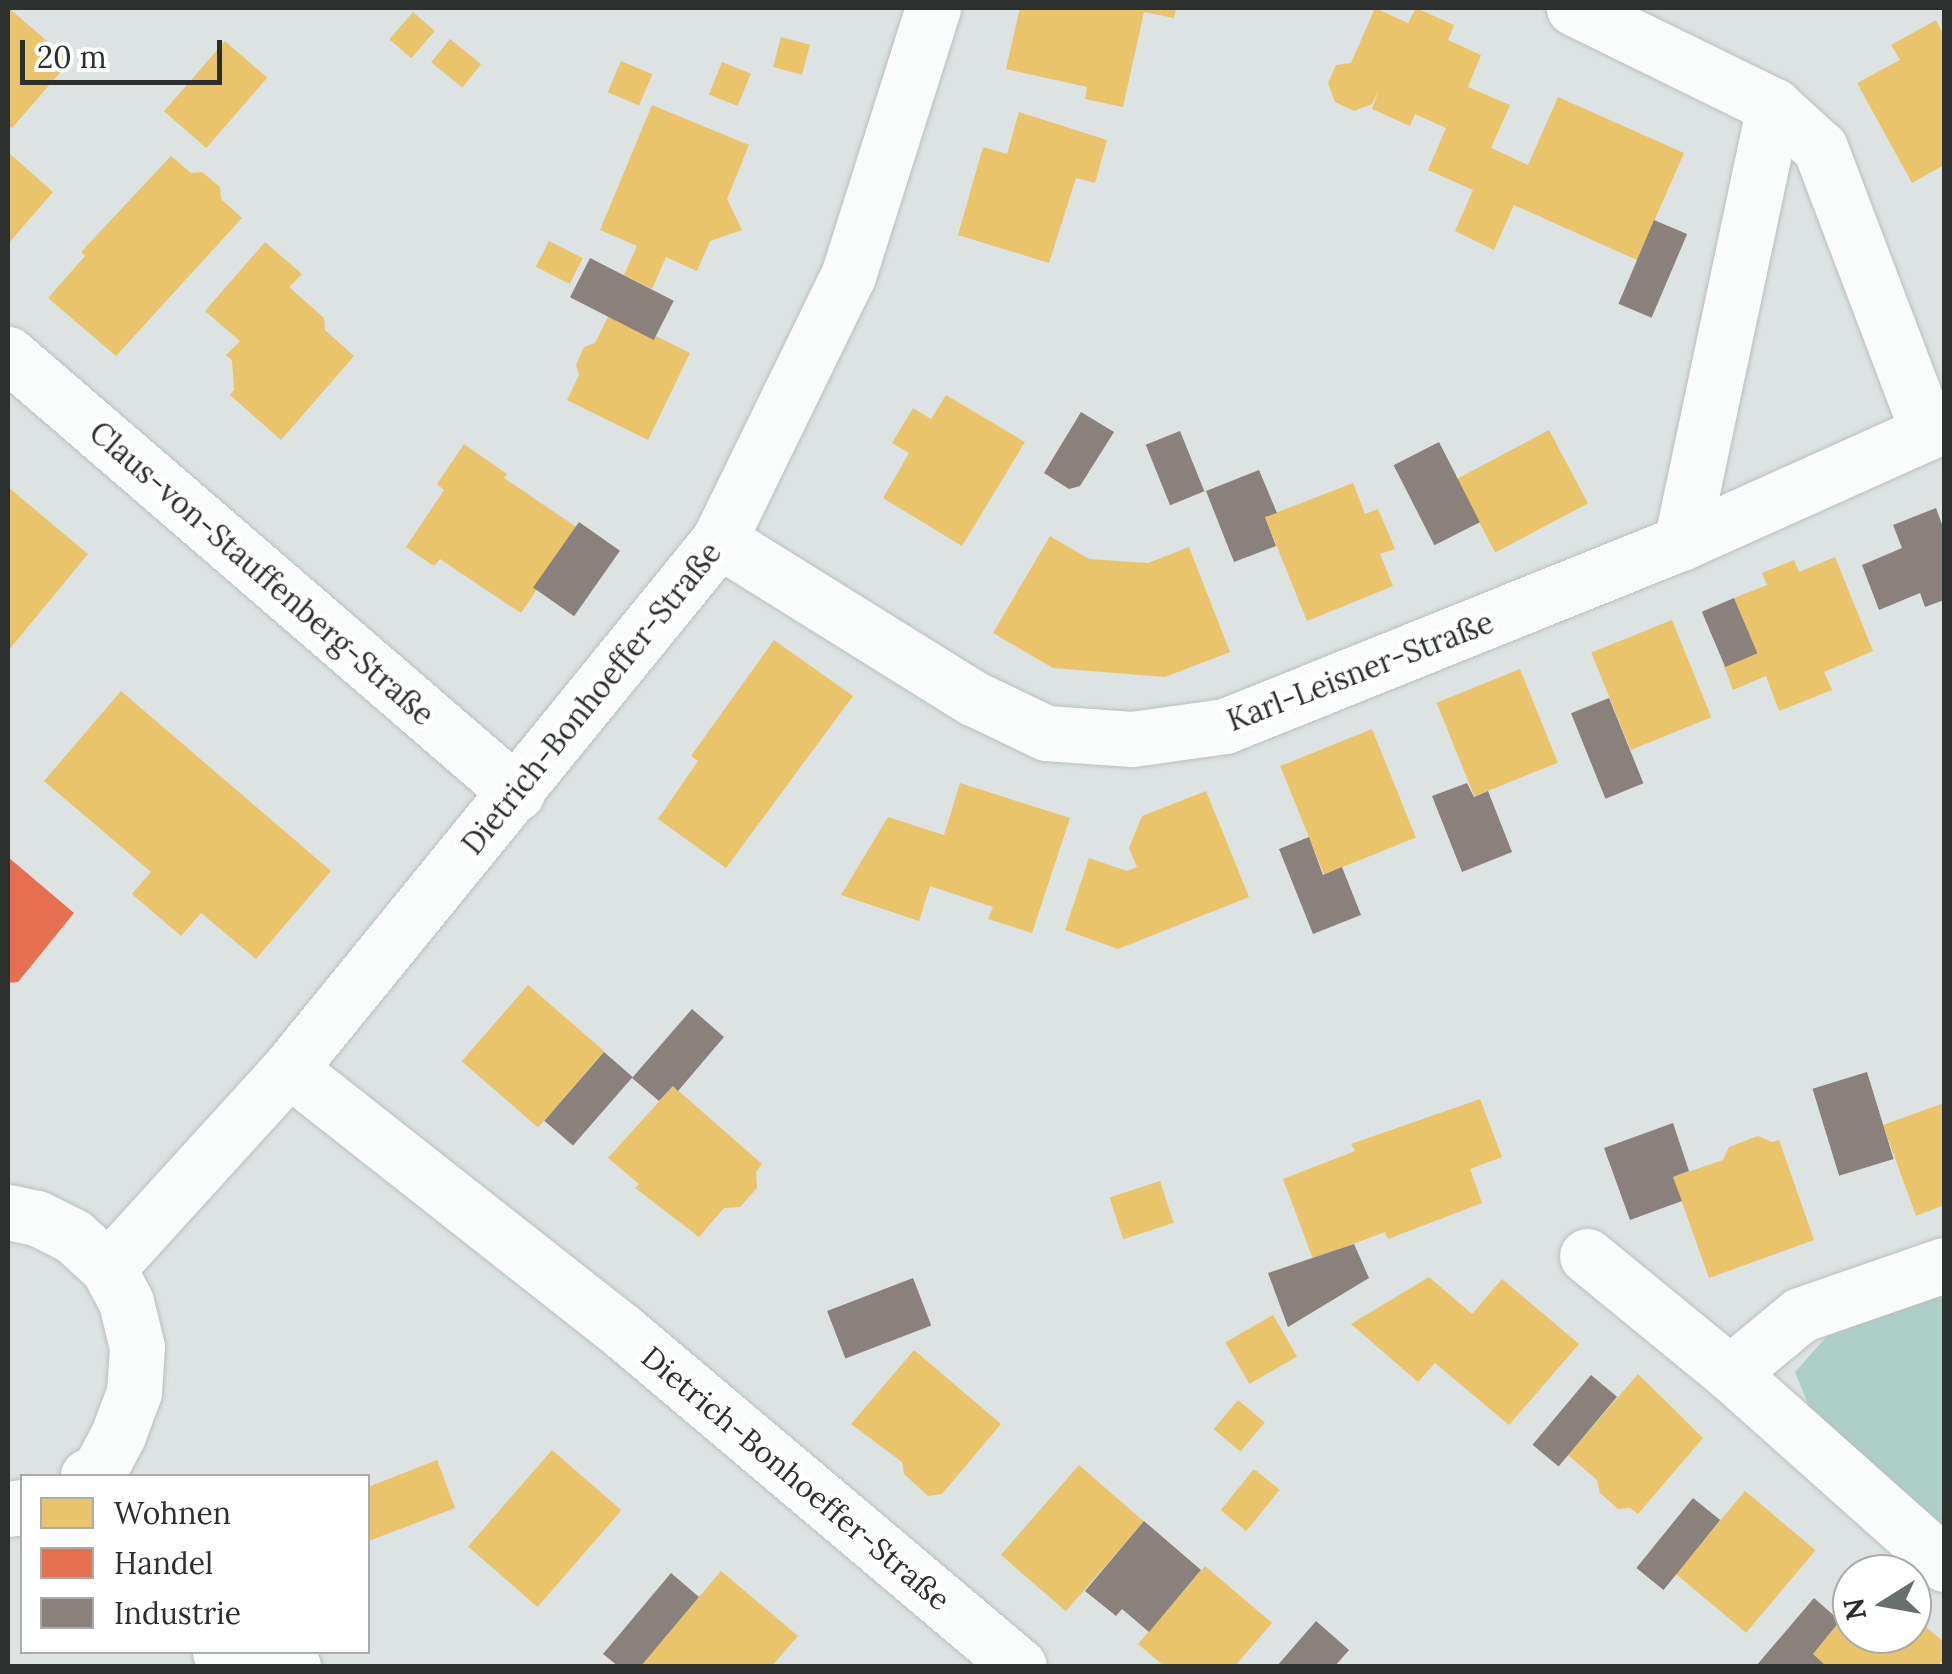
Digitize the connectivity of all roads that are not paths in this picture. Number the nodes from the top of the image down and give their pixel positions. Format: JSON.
{"nodes":[{"id":1,"x":933,"y":8,"type":"edge"},
{"id":2,"x":1574,"y":8,"type":"edge"},
{"id":3,"x":1774,"y":106,"type":"junction"},
{"id":4,"x":8,"y":354,"type":"edge"},
{"id":5,"x":718,"y":540,"type":"junction"},
{"id":6,"x":1681,"y":544,"type":"junction"},
{"id":7,"x":516,"y":793,"type":"junction"},
{"id":8,"x":289,"y":1069,"type":"junction"},
{"id":9,"x":8,"y":1212,"type":"edge"},
{"id":10,"x":1587,"y":1256,"type":"dead end"},
{"id":11,"x":1944,"y":1266,"type":"edge"},
{"id":12,"x":108,"y":1268,"type":"junction"},
{"id":13,"x":1730,"y":1373,"type":"junction"},
{"id":14,"x":116,"y":1463,"type":"edge"},
{"id":15,"x":1944,"y":1564,"type":"edge"},
{"id":16,"x":1019,"y":1666,"type":"edge"}],
"edges":[{"from":1,"to":5,"type":"street","name":"Dietrich-Bonhoeffer-Straße"},
{"from":2,"to":3,"type":"street","name":"Karl-Leisner-Straße"},
{"from":3,"to":6,"type":"street"},
{"from":3,"to":6,"type":"street","name":"Karl-Leisner-Straße"},
{"from":4,"to":7,"type":"street","name":"Claus-von-Stauffenberg-Straße"},
{"from":5,"to":6,"type":"street","name":"Karl-Leisner-Straße"},
{"from":5,"to":7,"type":"street","name":"Dietrich-Bonhoeffer-Straße"},
{"from":7,"to":8,"type":"street","name":"Dietrich-Bonhoeffer-Straße"},
{"from":8,"to":12,"type":"street","name":"Dietrich-Bonhoeffer-Straße"},
{"from":8,"to":16,"type":"street","name":"Dietrich-Bonhoeffer-Straße"},
{"from":9,"to":12,"type":"street"},
{"from":10,"to":13,"type":"street"},
{"from":11,"to":13,"type":"street"},
{"from":12,"to":14,"type":"street"},
{"from":13,"to":15,"type":"street"}]}
